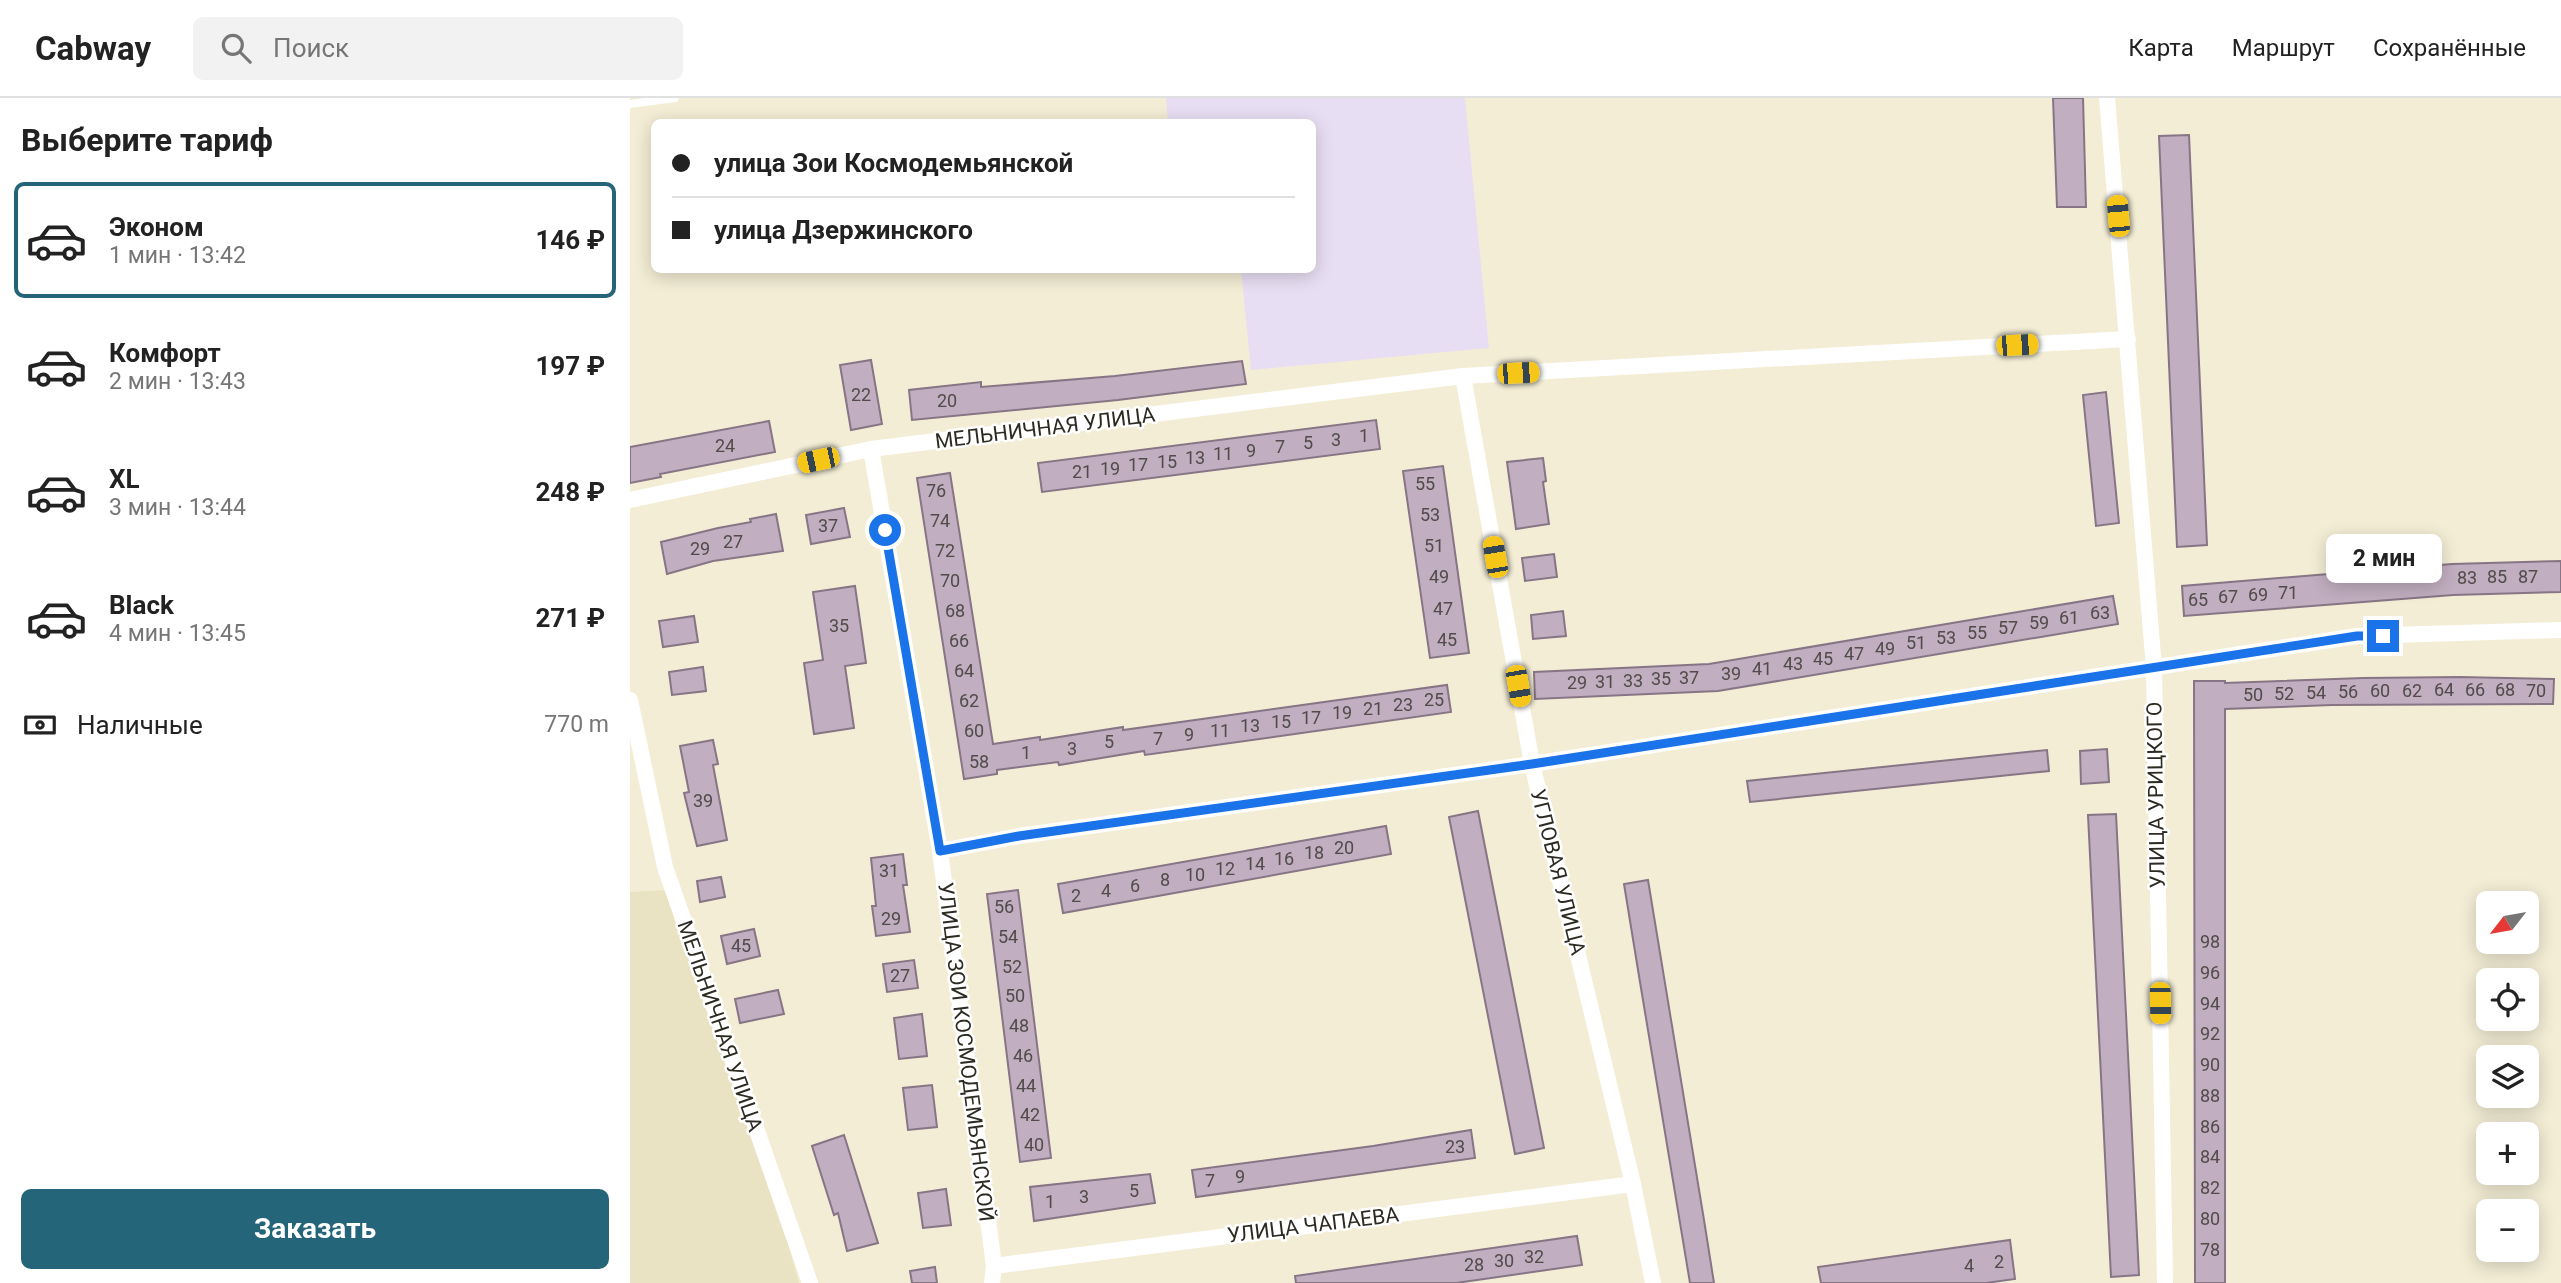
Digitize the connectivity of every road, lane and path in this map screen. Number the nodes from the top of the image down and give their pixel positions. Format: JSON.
{"nodes":[{"id":1,"x":675,"y":98,"type":"edge"},
{"id":2,"x":2108,"y":98,"type":"edge"},
{"id":3,"x":630,"y":104,"type":"edge"},
{"id":4,"x":2128,"y":339,"type":"junction"},
{"id":5,"x":1463,"y":376,"type":"junction"},
{"id":6,"x":872,"y":449,"type":"junction"},
{"id":7,"x":630,"y":500,"type":"edge"},
{"id":8,"x":2561,"y":630,"type":"edge"},
{"id":9,"x":2154,"y":668,"type":"junction"},
{"id":10,"x":630,"y":700,"type":"edge"},
{"id":11,"x":1532,"y":764,"type":"junction"},
{"id":12,"x":637,"y":768,"type":"edge"},
{"id":13,"x":940,"y":851,"type":"junction"},
{"id":14,"x":1633,"y":1184,"type":"junction"},
{"id":15,"x":994,"y":1266,"type":"junction"},
{"id":16,"x":810,"y":1283,"type":"edge"},
{"id":17,"x":992,"y":1283,"type":"edge"},
{"id":18,"x":1653,"y":1283,"type":"edge"},
{"id":19,"x":2165,"y":1283,"type":"edge"}],
"edges":[{"from":1,"to":3,"type":"lane"},
{"from":2,"to":4,"type":"street","name":"УЛИЦА УРИЦКОГО"},
{"from":4,"to":5,"type":"street","name":"МЕЛЬНИЧНАЯ УЛИЦА"},
{"from":4,"to":9,"type":"street","name":"УЛИЦА УРИЦКОГО"},
{"from":5,"to":6,"type":"street","name":"МЕЛЬНИЧНАЯ УЛИЦА"},
{"from":5,"to":11,"type":"street","name":"УГЛОВАЯ УЛИЦА"},
{"from":6,"to":7,"type":"street","name":"МЕЛЬНИЧНАЯ УЛИЦА"},
{"from":6,"to":13,"type":"street","name":"УЛИЦА ЗОИ КОСМОДЕМЬЯНСКОЙ"},
{"from":8,"to":9,"type":"street"},
{"from":9,"to":11,"type":"street"},
{"from":9,"to":19,"type":"street","name":"УЛИЦА УРИЦКОГО"},
{"from":10,"to":12,"type":"street","name":"МЕЛЬНИЧНАЯ УЛИЦА"},
{"from":11,"to":13,"type":"street"},
{"from":11,"to":14,"type":"street","name":"УГЛОВАЯ УЛИЦА"},
{"from":12,"to":16,"type":"street","name":"МЕЛЬНИЧНАЯ УЛИЦА"},
{"from":13,"to":15,"type":"street","name":"УЛИЦА ЗОИ КОСМОДЕМЬЯНСКОЙ"},
{"from":14,"to":15,"type":"street","name":"УЛИЦА ЧАПАЕВА"},
{"from":14,"to":18,"type":"street","name":"УГЛОВАЯ УЛИЦА"},
{"from":15,"to":17,"type":"street","name":"УЛИЦА ЗОИ КОСМОДЕМЬЯНСКОЙ"}]}
